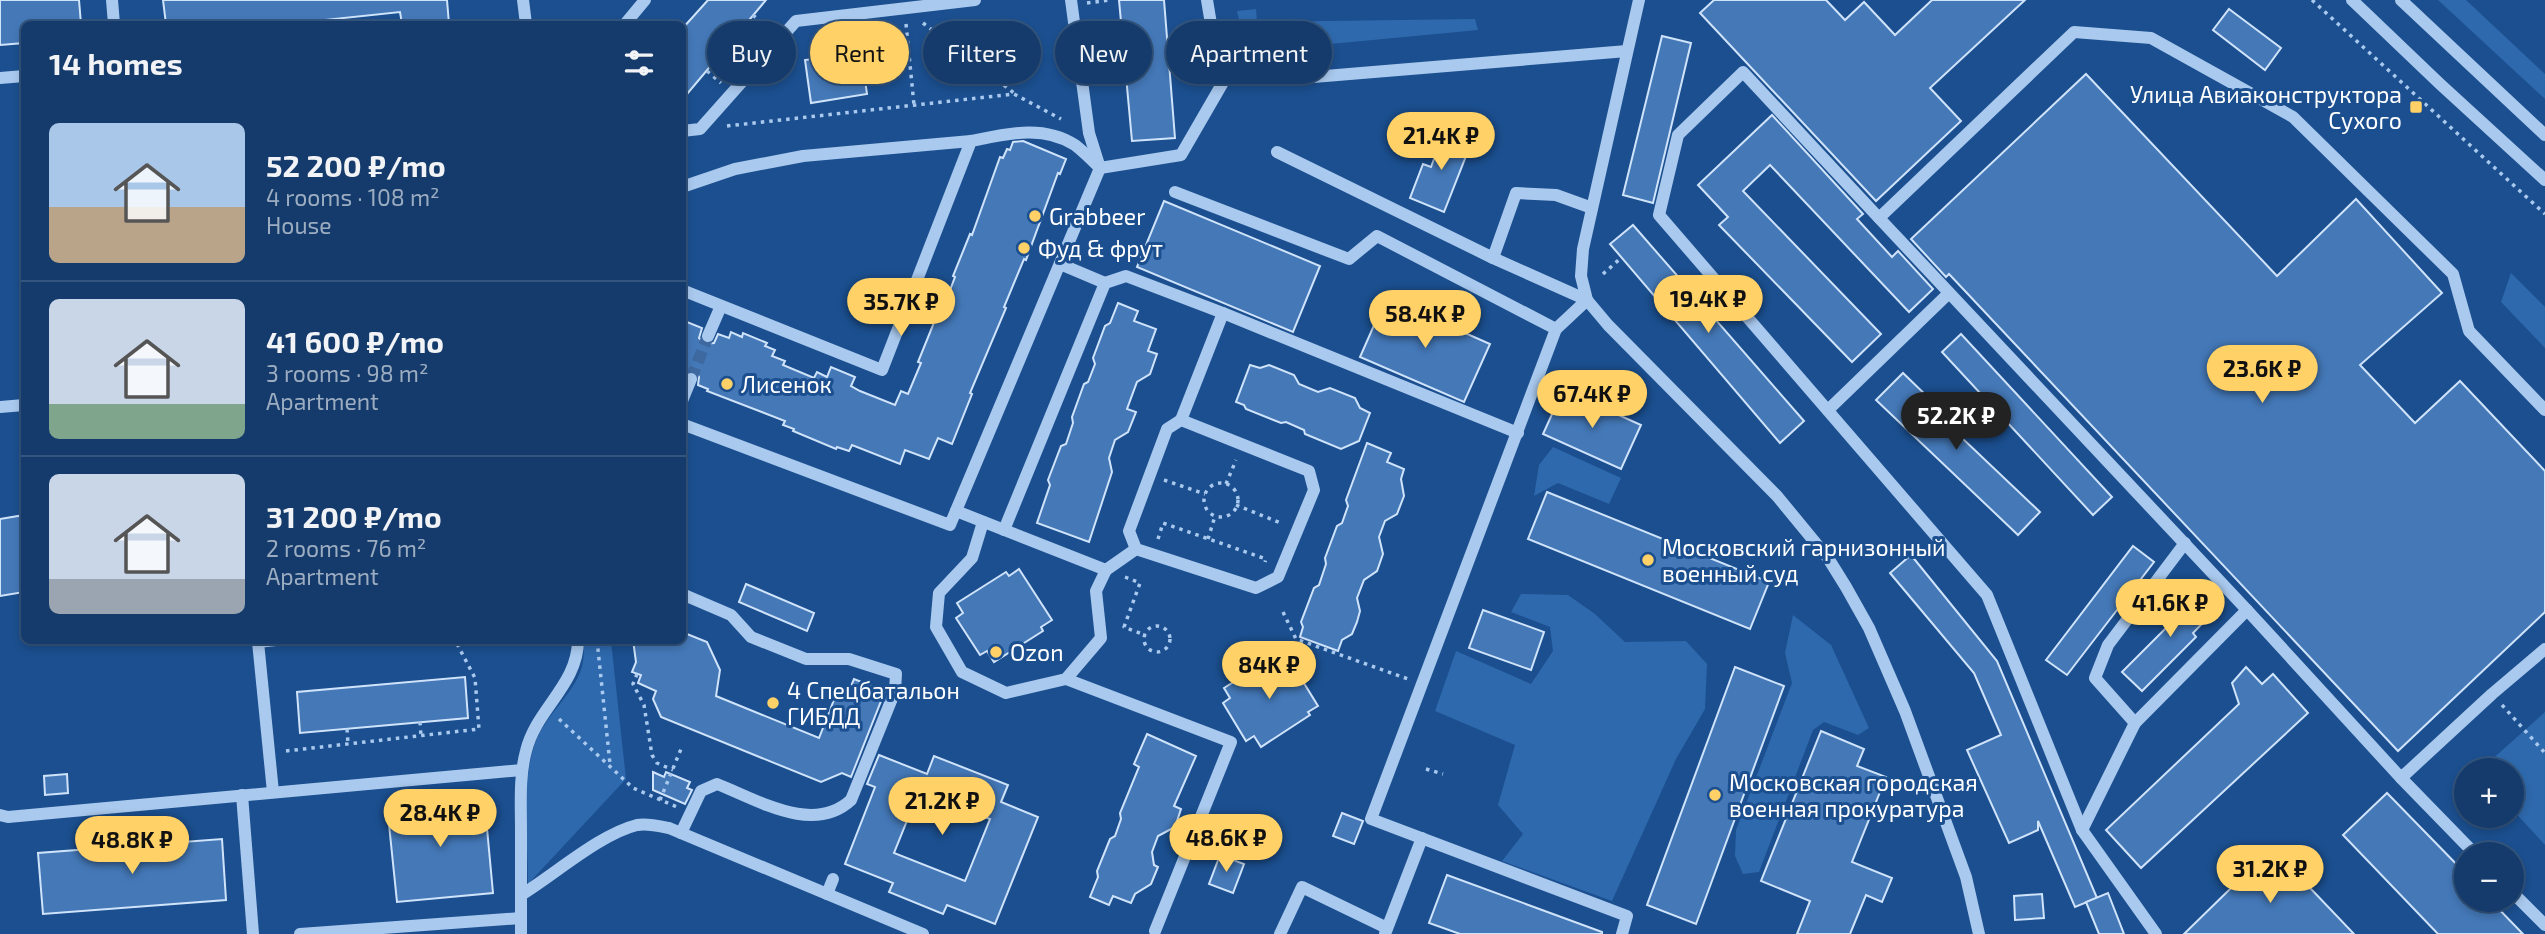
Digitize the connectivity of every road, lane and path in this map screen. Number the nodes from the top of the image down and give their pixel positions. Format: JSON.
{"nodes":[{"id":1,"x":112,"y":0,"type":"edge"},
{"id":2,"x":523,"y":0,"type":"edge"},
{"id":3,"x":645,"y":0,"type":"edge"},
{"id":4,"x":975,"y":0,"type":"edge"},
{"id":5,"x":1110,"y":0,"type":"edge"},
{"id":6,"x":1207,"y":0,"type":"edge"},
{"id":7,"x":1639,"y":0,"type":"edge"},
{"id":8,"x":2312,"y":0,"type":"edge"},
{"id":9,"x":2352,"y":0,"type":"edge"},
{"id":10,"x":2401,"y":0,"type":"edge"},
{"id":11,"x":1072,"y":3,"type":"edge"},
{"id":12,"x":905,"y":8,"type":"junction"},
{"id":13,"x":114,"y":21,"type":"edge"},
{"id":14,"x":526,"y":21,"type":"edge"},
{"id":15,"x":628,"y":21,"type":"edge"},
{"id":16,"x":1074,"y":21,"type":"edge"},
{"id":17,"x":1210,"y":21,"type":"edge"},
{"id":18,"x":1627,"y":51,"type":"junction"},
{"id":19,"x":1332,"y":75,"type":"edge"},
{"id":20,"x":21,"y":76,"type":"edge"},
{"id":21,"x":0,"y":78,"type":"edge"},
{"id":22,"x":1082,"y":84,"type":"edge"},
{"id":23,"x":1222,"y":84,"type":"edge"},
{"id":24,"x":1014,"y":94,"type":"junction"},
{"id":25,"x":914,"y":105,"type":"junction"},
{"id":26,"x":700,"y":128,"type":"junction"},
{"id":27,"x":686,"y":130,"type":"edge"},
{"id":28,"x":1089,"y":133,"type":"junction"},
{"id":29,"x":2545,"y":135,"type":"edge"},
{"id":30,"x":971,"y":141,"type":"junction"},
{"id":31,"x":1277,"y":152,"type":"dead end"},
{"id":32,"x":1100,"y":168,"type":"junction"},
{"id":33,"x":2545,"y":180,"type":"edge"},
{"id":34,"x":686,"y":186,"type":"edge"},
{"id":35,"x":1175,"y":192,"type":"dead end"},
{"id":36,"x":1592,"y":208,"type":"junction"},
{"id":37,"x":2545,"y":214,"type":"edge"},
{"id":38,"x":1879,"y":218,"type":"junction"},
{"id":39,"x":1622,"y":257,"type":"dead end"},
{"id":40,"x":1493,"y":258,"type":"junction"},
{"id":41,"x":1060,"y":264,"type":"junction"},
{"id":42,"x":1603,"y":274,"type":"dead end"},
{"id":43,"x":1105,"y":283,"type":"junction"},
{"id":44,"x":686,"y":292,"type":"edge"},
{"id":45,"x":1949,"y":293,"type":"junction"},
{"id":46,"x":1587,"y":300,"type":"junction"},
{"id":47,"x":721,"y":306,"type":"junction"},
{"id":48,"x":1223,"y":313,"type":"junction"},
{"id":49,"x":1556,"y":329,"type":"junction"},
{"id":50,"x":708,"y":336,"type":"tunnel mouth"},
{"id":51,"x":691,"y":379,"type":"tunnel mouth"},
{"id":52,"x":686,"y":391,"type":"edge"},
{"id":53,"x":21,"y":405,"type":"edge"},
{"id":54,"x":0,"y":407,"type":"edge"},
{"id":55,"x":1828,"y":410,"type":"junction"},
{"id":56,"x":2545,"y":410,"type":"edge"},
{"id":57,"x":1181,"y":420,"type":"junction"},
{"id":58,"x":686,"y":426,"type":"edge"},
{"id":59,"x":1518,"y":433,"type":"junction"},
{"id":60,"x":1242,"y":444,"type":"junction"},
{"id":61,"x":1150,"y":475,"type":"junction"},
{"id":62,"x":1227,"y":484,"type":"junction"},
{"id":63,"x":1205,"y":494,"type":"junction"},
{"id":64,"x":1236,"y":505,"type":"junction"},
{"id":65,"x":956,"y":511,"type":"junction"},
{"id":66,"x":1215,"y":516,"type":"junction"},
{"id":67,"x":983,"y":522,"type":"junction"},
{"id":68,"x":1298,"y":529,"type":"junction"},
{"id":69,"x":1004,"y":530,"type":"junction"},
{"id":70,"x":1208,"y":539,"type":"junction"},
{"id":71,"x":2185,"y":543,"type":"junction"},
{"id":72,"x":1136,"y":549,"type":"junction"},
{"id":73,"x":1153,"y":554,"type":"junction"},
{"id":74,"x":1110,"y":567,"type":"junction"},
{"id":75,"x":1256,"y":588,"type":"junction"},
{"id":76,"x":686,"y":596,"type":"edge"},
{"id":77,"x":2247,"y":610,"type":"junction"},
{"id":78,"x":1283,"y":612,"type":"dead end"},
{"id":79,"x":1144,"y":635,"type":"junction"},
{"id":80,"x":258,"y":644,"type":"edge"},
{"id":81,"x":457,"y":644,"type":"edge"},
{"id":82,"x":578,"y":644,"type":"edge"},
{"id":83,"x":597,"y":644,"type":"edge"},
{"id":84,"x":2545,"y":649,"type":"edge"},
{"id":85,"x":637,"y":674,"type":"dead end"},
{"id":86,"x":1066,"y":679,"type":"junction"},
{"id":87,"x":1421,"y":684,"type":"junction"},
{"id":88,"x":2492,"y":694,"type":"junction"},
{"id":89,"x":547,"y":708,"type":"junction"},
{"id":90,"x":420,"y":722,"type":"dead end"},
{"id":91,"x":2135,"y":723,"type":"junction"},
{"id":92,"x":347,"y":729,"type":"dead end"},
{"id":93,"x":421,"y":736,"type":"junction"},
{"id":94,"x":348,"y":744,"type":"junction"},
{"id":95,"x":681,"y":750,"type":"dead end"},
{"id":96,"x":269,"y":753,"type":"junction"},
{"id":97,"x":2545,"y":753,"type":"edge"},
{"id":98,"x":610,"y":766,"type":"junction"},
{"id":99,"x":522,"y":769,"type":"junction"},
{"id":100,"x":673,"y":769,"type":"junction"},
{"id":101,"x":1426,"y":769,"type":"dead end"},
{"id":102,"x":1443,"y":774,"type":"dead end"},
{"id":103,"x":2401,"y":778,"type":"junction"},
{"id":104,"x":273,"y":792,"type":"junction"},
{"id":105,"x":242,"y":795,"type":"junction"},
{"id":106,"x":660,"y":800,"type":"junction"},
{"id":107,"x":690,"y":813,"type":"junction"},
{"id":108,"x":0,"y":815,"type":"edge"},
{"id":109,"x":2082,"y":830,"type":"junction"},
{"id":110,"x":681,"y":833,"type":"junction"},
{"id":111,"x":1422,"y":838,"type":"junction"},
{"id":112,"x":2463,"y":842,"type":"edge"},
{"id":113,"x":833,"y":879,"type":"dead end"},
{"id":114,"x":827,"y":894,"type":"junction"},
{"id":115,"x":521,"y":895,"type":"junction"},
{"id":116,"x":2524,"y":904,"type":"edge"},
{"id":117,"x":521,"y":918,"type":"junction"},
{"id":118,"x":2545,"y":925,"type":"edge"},
{"id":119,"x":1155,"y":930,"type":"dead end"},
{"id":120,"x":1386,"y":931,"type":"edge"},
{"id":121,"x":253,"y":934,"type":"edge"},
{"id":122,"x":300,"y":934,"type":"edge"},
{"id":123,"x":521,"y":934,"type":"edge"},
{"id":124,"x":923,"y":934,"type":"edge"},
{"id":125,"x":1280,"y":934,"type":"edge"},
{"id":126,"x":1622,"y":934,"type":"edge"},
{"id":127,"x":1979,"y":934,"type":"edge"},
{"id":128,"x":2155,"y":934,"type":"edge"}],
"edges":[{"from":1,"to":13,"type":"street"},
{"from":2,"to":14,"type":"street"},
{"from":3,"to":15,"type":"street"},
{"from":4,"to":12,"type":"street"},
{"from":5,"to":11,"type":"path"},
{"from":6,"to":17,"type":"street"},
{"from":7,"to":18,"type":"street"},
{"from":8,"to":37,"type":"path"},
{"from":9,"to":33,"type":"street"},
{"from":10,"to":29,"type":"street"},
{"from":11,"to":16,"type":"street"},
{"from":12,"to":24,"type":"path"},
{"from":12,"to":25,"type":"path"},
{"from":12,"to":26,"type":"street"},
{"from":18,"to":19,"type":"street"},
{"from":18,"to":36,"type":"street"},
{"from":20,"to":21,"type":"street"},
{"from":22,"to":28,"type":"street"},
{"from":23,"to":32,"type":"street"},
{"from":24,"to":25,"type":"path"},
{"from":24,"to":28,"type":"path"},
{"from":25,"to":26,"type":"path"},
{"from":26,"to":27,"type":"street"},
{"from":28,"to":32,"type":"street"},
{"from":30,"to":32,"type":"street"},
{"from":30,"to":34,"type":"street"},
{"from":30,"to":47,"type":"street"},
{"from":31,"to":40,"type":"street"},
{"from":32,"to":41,"type":"street"},
{"from":35,"to":49,"type":"street"},
{"from":36,"to":40,"type":"street"},
{"from":36,"to":46,"type":"street"},
{"from":38,"to":45,"type":"street"},
{"from":38,"to":55,"type":"street"},
{"from":38,"to":56,"type":"street"},
{"from":39,"to":42,"type":"path"},
{"from":40,"to":46,"type":"street"},
{"from":41,"to":43,"type":"street"},
{"from":41,"to":65,"type":"street"},
{"from":43,"to":48,"type":"street"},
{"from":43,"to":69,"type":"street"},
{"from":44,"to":47,"type":"street"},
{"from":45,"to":55,"type":"street"},
{"from":45,"to":71,"type":"street"},
{"from":46,"to":49,"type":"street"},
{"from":46,"to":127,"type":"street"},
{"from":47,"to":50,"type":"street"},
{"from":48,"to":57,"type":"street"},
{"from":48,"to":59,"type":"street"},
{"from":49,"to":59,"type":"street"},
{"from":51,"to":52,"type":"street"},
{"from":53,"to":54,"type":"street"},
{"from":55,"to":109,"type":"street"},
{"from":57,"to":60,"type":"street"},
{"from":57,"to":61,"type":"street"},
{"from":58,"to":65,"type":"street"},
{"from":59,"to":87,"type":"street"},
{"from":60,"to":62,"type":"path"},
{"from":60,"to":68,"type":"street"},
{"from":61,"to":63,"type":"path"},
{"from":61,"to":72,"type":"street"},
{"from":62,"to":63,"type":"path"},
{"from":62,"to":64,"type":"path"},
{"from":63,"to":66,"type":"path"},
{"from":64,"to":66,"type":"path"},
{"from":64,"to":68,"type":"path"},
{"from":65,"to":67,"type":"street"},
{"from":66,"to":70,"type":"path"},
{"from":67,"to":69,"type":"street"},
{"from":67,"to":86,"type":"street"},
{"from":68,"to":75,"type":"street"},
{"from":69,"to":74,"type":"street"},
{"from":70,"to":73,"type":"path"},
{"from":70,"to":75,"type":"path"},
{"from":71,"to":77,"type":"street"},
{"from":71,"to":91,"type":"street"},
{"from":72,"to":73,"type":"street"},
{"from":72,"to":74,"type":"street"},
{"from":73,"to":75,"type":"street"},
{"from":74,"to":79,"type":"path"},
{"from":74,"to":86,"type":"street"},
{"from":76,"to":107,"type":"street"},
{"from":77,"to":91,"type":"street"},
{"from":77,"to":103,"type":"street"},
{"from":78,"to":87,"type":"path"},
{"from":79,"to":79,"type":"path"},
{"from":80,"to":96,"type":"street"},
{"from":81,"to":93,"type":"path"},
{"from":82,"to":89,"type":"street"},
{"from":83,"to":98,"type":"path"},
{"from":84,"to":88,"type":"street"},
{"from":85,"to":100,"type":"path"},
{"from":86,"to":119,"type":"street"},
{"from":87,"to":111,"type":"street"},
{"from":88,"to":97,"type":"path"},
{"from":88,"to":103,"type":"street"},
{"from":89,"to":98,"type":"path"},
{"from":89,"to":99,"type":"street"},
{"from":90,"to":93,"type":"path"},
{"from":91,"to":109,"type":"street"},
{"from":92,"to":94,"type":"path"},
{"from":93,"to":94,"type":"path"},
{"from":94,"to":96,"type":"path"},
{"from":95,"to":100,"type":"path"},
{"from":96,"to":104,"type":"street"},
{"from":98,"to":106,"type":"path"},
{"from":99,"to":104,"type":"street"},
{"from":99,"to":115,"type":"street"},
{"from":100,"to":106,"type":"path"},
{"from":101,"to":102,"type":"path"},
{"from":103,"to":112,"type":"street"},
{"from":104,"to":105,"type":"street"},
{"from":105,"to":108,"type":"street"},
{"from":105,"to":121,"type":"street"},
{"from":106,"to":107,"type":"path"},
{"from":107,"to":110,"type":"street"},
{"from":109,"to":128,"type":"street"},
{"from":110,"to":114,"type":"street"},
{"from":110,"to":115,"type":"street"},
{"from":111,"to":120,"type":"street"},
{"from":111,"to":126,"type":"street"},
{"from":113,"to":114,"type":"street"},
{"from":114,"to":124,"type":"street"},
{"from":115,"to":117,"type":"street"},
{"from":116,"to":118,"type":"street"},
{"from":117,"to":122,"type":"street"},
{"from":117,"to":123,"type":"street"},
{"from":120,"to":125,"type":"street"}]}
